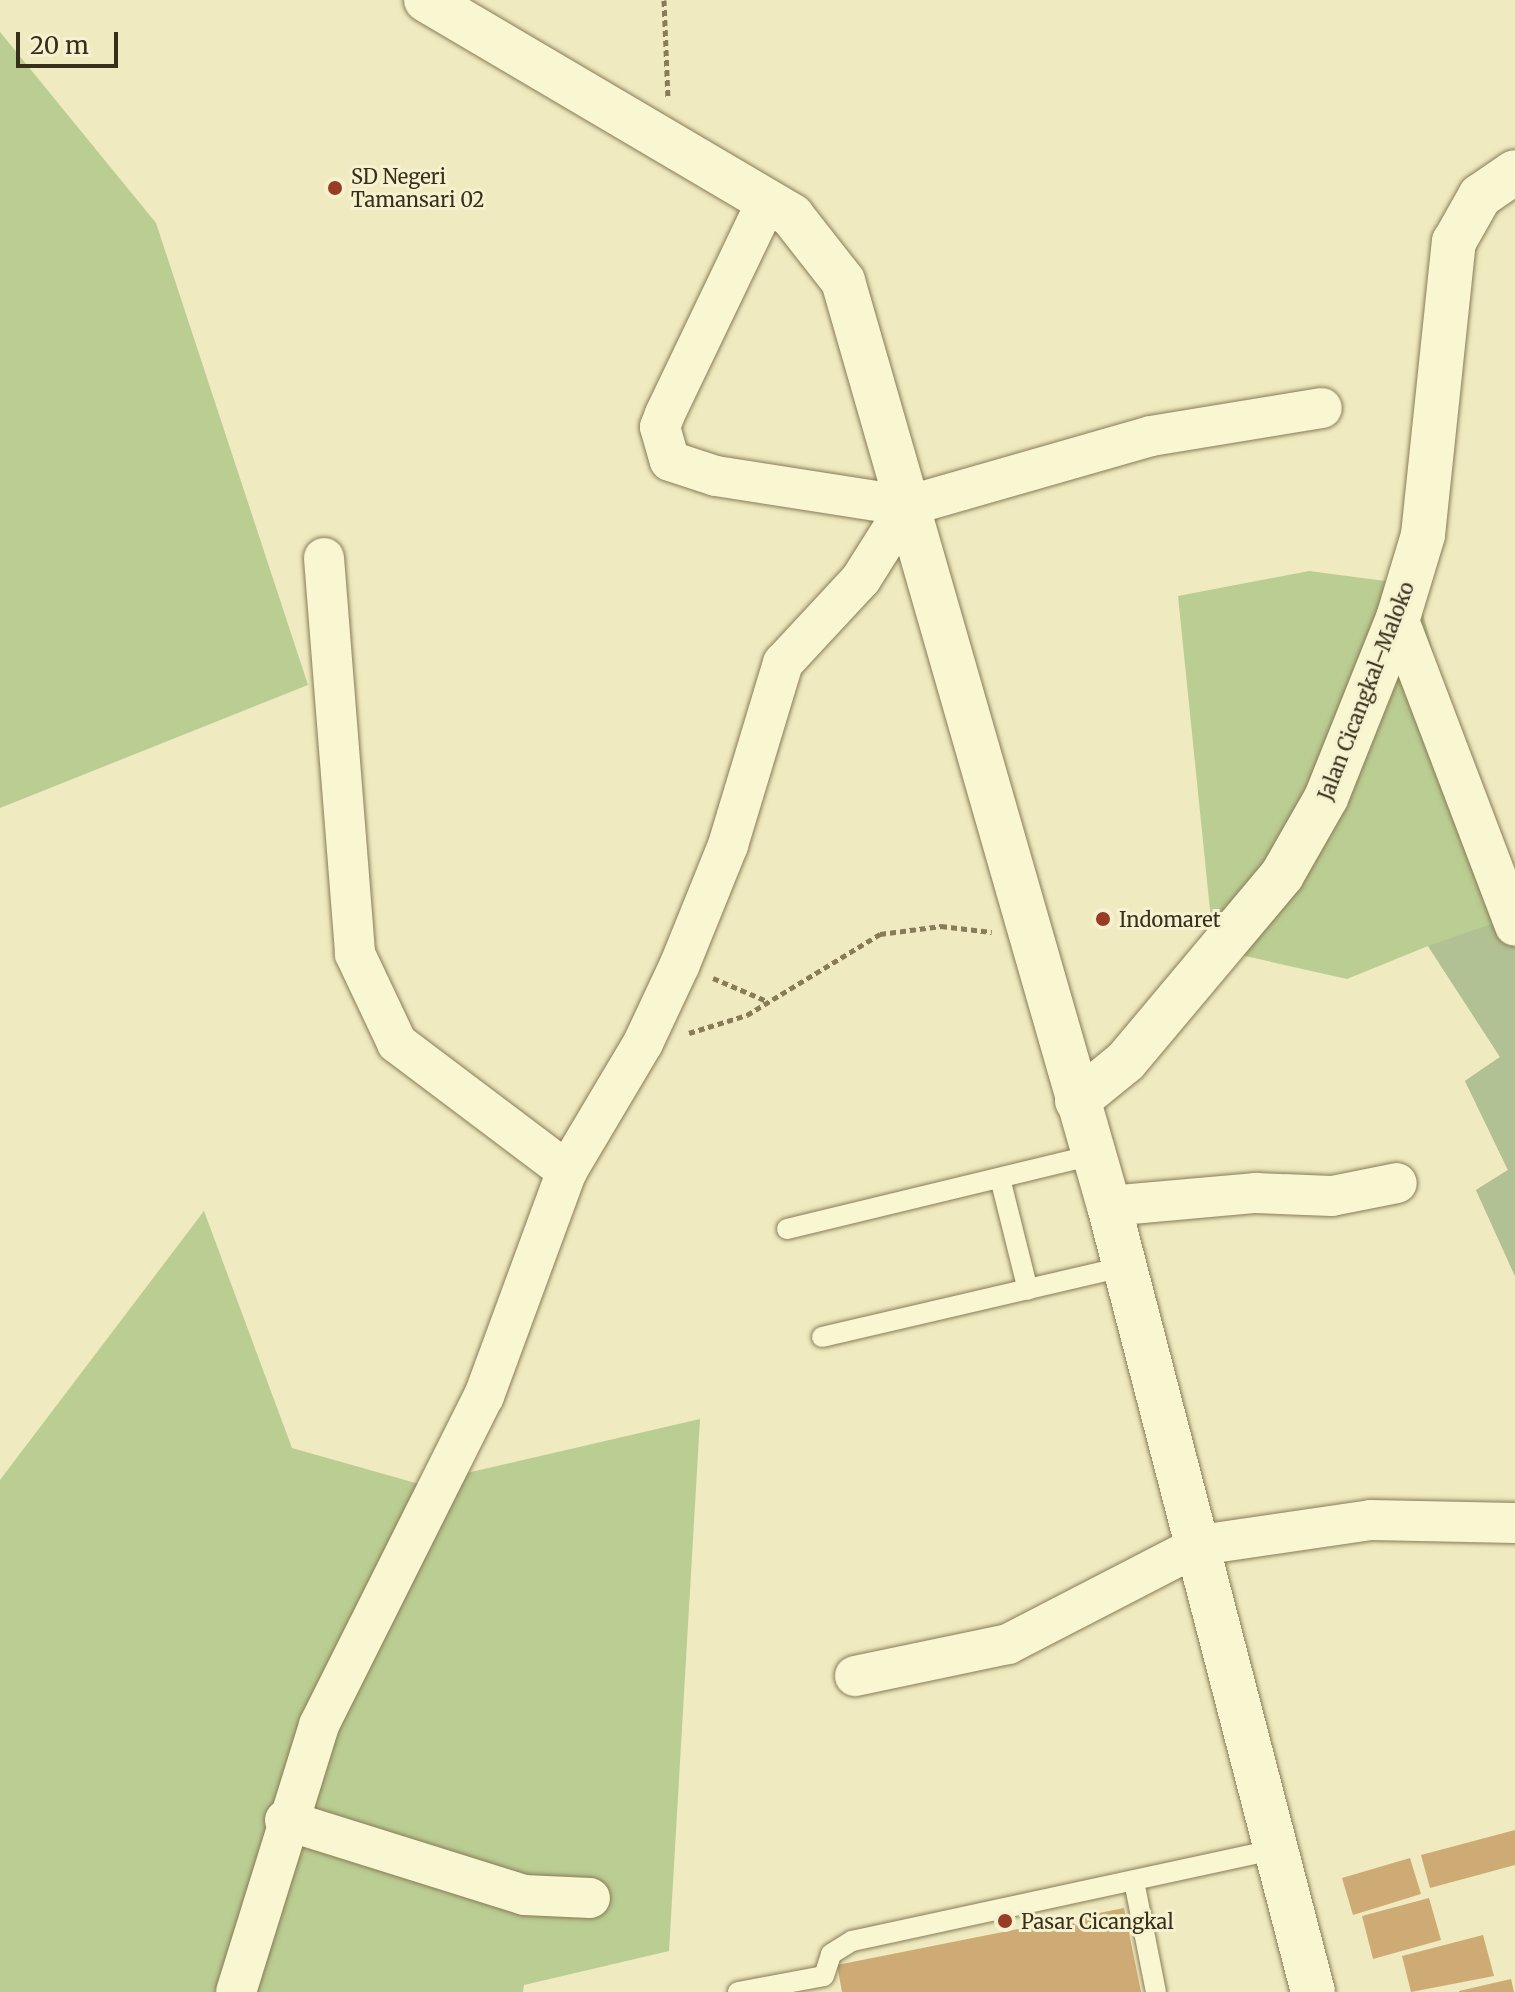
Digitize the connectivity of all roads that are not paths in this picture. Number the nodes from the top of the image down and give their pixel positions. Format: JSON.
{"nodes":[{"id":1,"x":426,"y":0,"type":"edge"},
{"id":2,"x":1515,"y":172,"type":"edge"},
{"id":3,"x":766,"y":203,"type":"junction"},
{"id":4,"x":1322,"y":408,"type":"dead end"},
{"id":5,"x":907,"y":506,"type":"junction"},
{"id":6,"x":324,"y":558,"type":"dead end"},
{"id":7,"x":1398,"y":618,"type":"junction"},
{"id":8,"x":1515,"y":926,"type":"edge"},
{"id":9,"x":1077,"y":1101,"type":"junction"},
{"id":10,"x":1092,"y":1155,"type":"junction"},
{"id":11,"x":567,"y":1171,"type":"junction"},
{"id":12,"x":1001,"y":1182,"type":"junction"},
{"id":13,"x":1397,"y":1183,"type":"dead end"},
{"id":14,"x":1109,"y":1206,"type":"junction"},
{"id":15,"x":787,"y":1229,"type":"dead end"},
{"id":16,"x":1124,"y":1267,"type":"junction"},
{"id":17,"x":1028,"y":1290,"type":"junction"},
{"id":18,"x":822,"y":1337,"type":"dead end"},
{"id":19,"x":1515,"y":1523,"type":"edge"},
{"id":20,"x":1200,"y":1545,"type":"junction"},
{"id":21,"x":855,"y":1676,"type":"dead end"},
{"id":22,"x":285,"y":1820,"type":"junction"},
{"id":23,"x":1280,"y":1848,"type":"junction"},
{"id":24,"x":1134,"y":1881,"type":"junction"},
{"id":25,"x":590,"y":1898,"type":"dead end"},
{"id":26,"x":826,"y":1984,"type":"edge"},
{"id":27,"x":236,"y":1992,"type":"edge"},
{"id":28,"x":738,"y":1992,"type":"edge"},
{"id":29,"x":1156,"y":1992,"type":"edge"},
{"id":30,"x":1313,"y":1992,"type":"edge"}],
"edges":[{"from":1,"to":3,"type":"main road"},
{"from":2,"to":7,"type":"main road","name":"Jalan Cicangkal–Maloko"},
{"from":3,"to":5,"type":"main road"},
{"from":3,"to":5,"type":"street"},
{"from":4,"to":5,"type":"street"},
{"from":5,"to":9,"type":"main road"},
{"from":5,"to":11,"type":"street"},
{"from":6,"to":11,"type":"street"},
{"from":7,"to":8,"type":"street"},
{"from":7,"to":9,"type":"main road","name":"Jalan Cicangkal–Maloko"},
{"from":9,"to":10,"type":"main road"},
{"from":10,"to":12,"type":"lane"},
{"from":10,"to":14,"type":"main road"},
{"from":11,"to":22,"type":"street"},
{"from":12,"to":15,"type":"lane"},
{"from":12,"to":17,"type":"lane"},
{"from":13,"to":14,"type":"street"},
{"from":14,"to":16,"type":"main road"},
{"from":16,"to":17,"type":"lane"},
{"from":16,"to":20,"type":"main road"},
{"from":17,"to":18,"type":"lane"},
{"from":19,"to":20,"type":"street"},
{"from":20,"to":21,"type":"street"},
{"from":20,"to":23,"type":"main road"},
{"from":22,"to":25,"type":"street"},
{"from":22,"to":27,"type":"street"},
{"from":23,"to":24,"type":"lane"},
{"from":23,"to":30,"type":"main road"},
{"from":24,"to":26,"type":"lane"},
{"from":24,"to":29,"type":"lane"},
{"from":26,"to":28,"type":"lane"}]}
